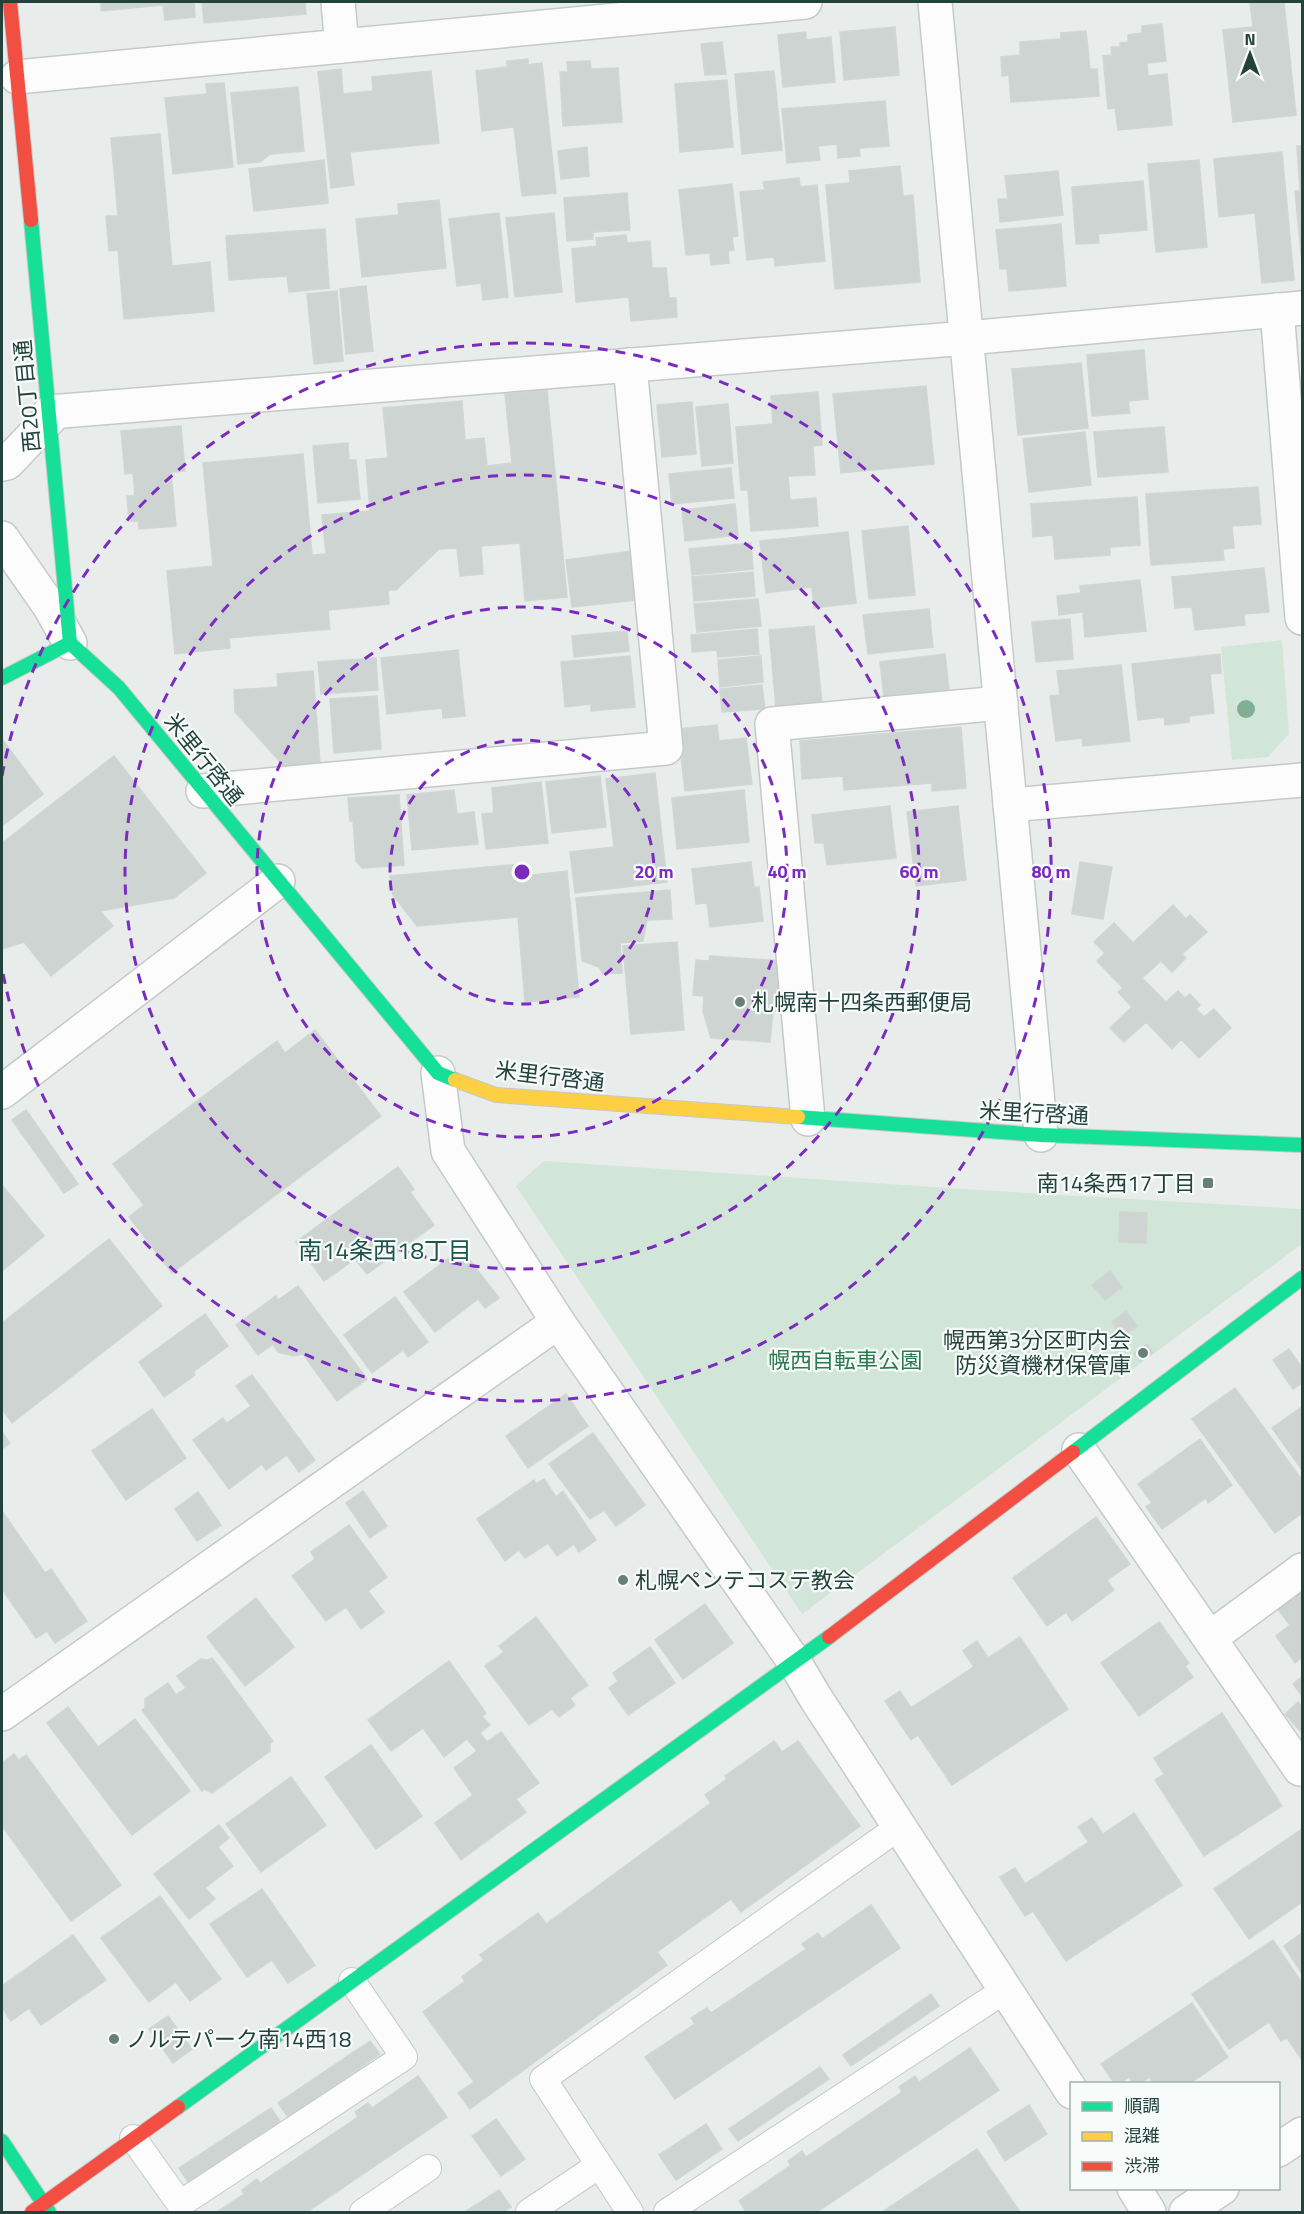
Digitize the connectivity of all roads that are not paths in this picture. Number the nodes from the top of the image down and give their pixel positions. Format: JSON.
{"nodes":[{"id":1,"x":10,"y":2,"type":"edge"},
{"id":2,"x":338,"y":2,"type":"edge"},
{"id":3,"x":805,"y":2,"type":"edge"},
{"id":4,"x":935,"y":2,"type":"edge"},
{"id":5,"x":641,"y":9,"type":"edge"},
{"id":6,"x":342,"y":46,"type":"junction"},
{"id":7,"x":17,"y":77,"type":"junction"},
{"id":8,"x":1290,"y":309,"type":"edge"},
{"id":9,"x":967,"y":338,"type":"junction"},
{"id":10,"x":630,"y":365,"type":"junction"},
{"id":11,"x":50,"y":415,"type":"junction"},
{"id":12,"x":2,"y":464,"type":"edge"},
{"id":13,"x":2,"y":538,"type":"edge"},
{"id":14,"x":1302,"y":618,"type":"edge"},
{"id":15,"x":70,"y":643,"type":"junction"},
{"id":16,"x":2,"y":678,"type":"edge"},
{"id":17,"x":1001,"y":703,"type":"junction"},
{"id":18,"x":1302,"y":780,"type":"edge"},
{"id":19,"x":203,"y":791,"type":"junction"},
{"id":20,"x":1010,"y":805,"type":"junction"},
{"id":21,"x":278,"y":881,"type":"junction"},
{"id":22,"x":438,"y":1072,"type":"junction"},
{"id":23,"x":2,"y":1092,"type":"edge"},
{"id":24,"x":808,"y":1119,"type":"junction"},
{"id":25,"x":1041,"y":1135,"type":"junction"},
{"id":26,"x":1302,"y":1145,"type":"edge"},
{"id":27,"x":1302,"y":1278,"type":"edge"},
{"id":28,"x":558,"y":1322,"type":"junction"},
{"id":29,"x":1079,"y":1450,"type":"junction"},
{"id":30,"x":1302,"y":1570,"type":"edge"},
{"id":31,"x":1210,"y":1638,"type":"junction"},
{"id":32,"x":795,"y":1664,"type":"junction"},
{"id":33,"x":2,"y":1713,"type":"edge"},
{"id":34,"x":1302,"y":1767,"type":"edge"},
{"id":35,"x":899,"y":1827,"type":"junction"},
{"id":36,"x":352,"y":1981,"type":"junction"},
{"id":37,"x":1005,"y":1990,"type":"junction"},
{"id":38,"x":1070,"y":2090,"type":"edge"},
{"id":39,"x":1302,"y":2134,"type":"edge"},
{"id":40,"x":133,"y":2138,"type":"junction"},
{"id":41,"x":2,"y":2141,"type":"edge"},
{"id":42,"x":1280,"y":2149,"type":"edge"},
{"id":43,"x":598,"y":2166,"type":"junction"},
{"id":44,"x":428,"y":2168,"type":"dead end"},
{"id":45,"x":1135,"y":2190,"type":"edge"},
{"id":46,"x":1219,"y":2190,"type":"edge"},
{"id":47,"x":46,"y":2208,"type":"edge"},
{"id":48,"x":32,"y":2212,"type":"edge"},
{"id":49,"x":363,"y":2212,"type":"edge"},
{"id":50,"x":529,"y":2212,"type":"edge"},
{"id":51,"x":630,"y":2212,"type":"edge"},
{"id":52,"x":667,"y":2212,"type":"edge"},
{"id":53,"x":1149,"y":2212,"type":"edge"},
{"id":54,"x":1186,"y":2212,"type":"edge"}],
"edges":[{"from":1,"to":7,"type":"street","name":"西20丁目通"},
{"from":2,"to":6,"type":"street"},
{"from":3,"to":5,"type":"street"},
{"from":4,"to":9,"type":"street"},
{"from":5,"to":6,"type":"street"},
{"from":6,"to":7,"type":"street"},
{"from":7,"to":11,"type":"street","name":"西20丁目通"},
{"from":8,"to":9,"type":"street"},
{"from":8,"to":14,"type":"street"},
{"from":9,"to":10,"type":"street"},
{"from":9,"to":17,"type":"street"},
{"from":10,"to":11,"type":"street"},
{"from":10,"to":19,"type":"street"},
{"from":11,"to":12,"type":"street"},
{"from":11,"to":15,"type":"street","name":"西20丁目通"},
{"from":13,"to":15,"type":"street"},
{"from":15,"to":16,"type":"street"},
{"from":15,"to":19,"type":"street","name":"米里行啓通"},
{"from":17,"to":20,"type":"street"},
{"from":17,"to":24,"type":"street"},
{"from":18,"to":20,"type":"street"},
{"from":19,"to":21,"type":"street","name":"米里行啓通"},
{"from":20,"to":25,"type":"street"},
{"from":21,"to":22,"type":"street","name":"米里行啓通"},
{"from":21,"to":23,"type":"street"},
{"from":22,"to":24,"type":"street","name":"米里行啓通"},
{"from":22,"to":28,"type":"street"},
{"from":24,"to":25,"type":"street","name":"米里行啓通"},
{"from":25,"to":26,"type":"street","name":"米里行啓通"},
{"from":27,"to":29,"type":"street"},
{"from":28,"to":32,"type":"street"},
{"from":28,"to":33,"type":"street"},
{"from":29,"to":31,"type":"street"},
{"from":29,"to":32,"type":"street"},
{"from":30,"to":31,"type":"street"},
{"from":31,"to":34,"type":"street"},
{"from":32,"to":35,"type":"street"},
{"from":32,"to":36,"type":"street"},
{"from":35,"to":37,"type":"street"},
{"from":35,"to":43,"type":"lane"},
{"from":36,"to":40,"type":"street"},
{"from":36,"to":40,"type":"lane"},
{"from":37,"to":38,"type":"street"},
{"from":37,"to":52,"type":"lane"},
{"from":39,"to":42,"type":"street"},
{"from":40,"to":47,"type":"street"},
{"from":41,"to":47,"type":"street"},
{"from":43,"to":50,"type":"lane"},
{"from":43,"to":51,"type":"lane"},
{"from":44,"to":49,"type":"lane"},
{"from":45,"to":53,"type":"street"},
{"from":46,"to":54,"type":"street"},
{"from":47,"to":48,"type":"street"}]}
